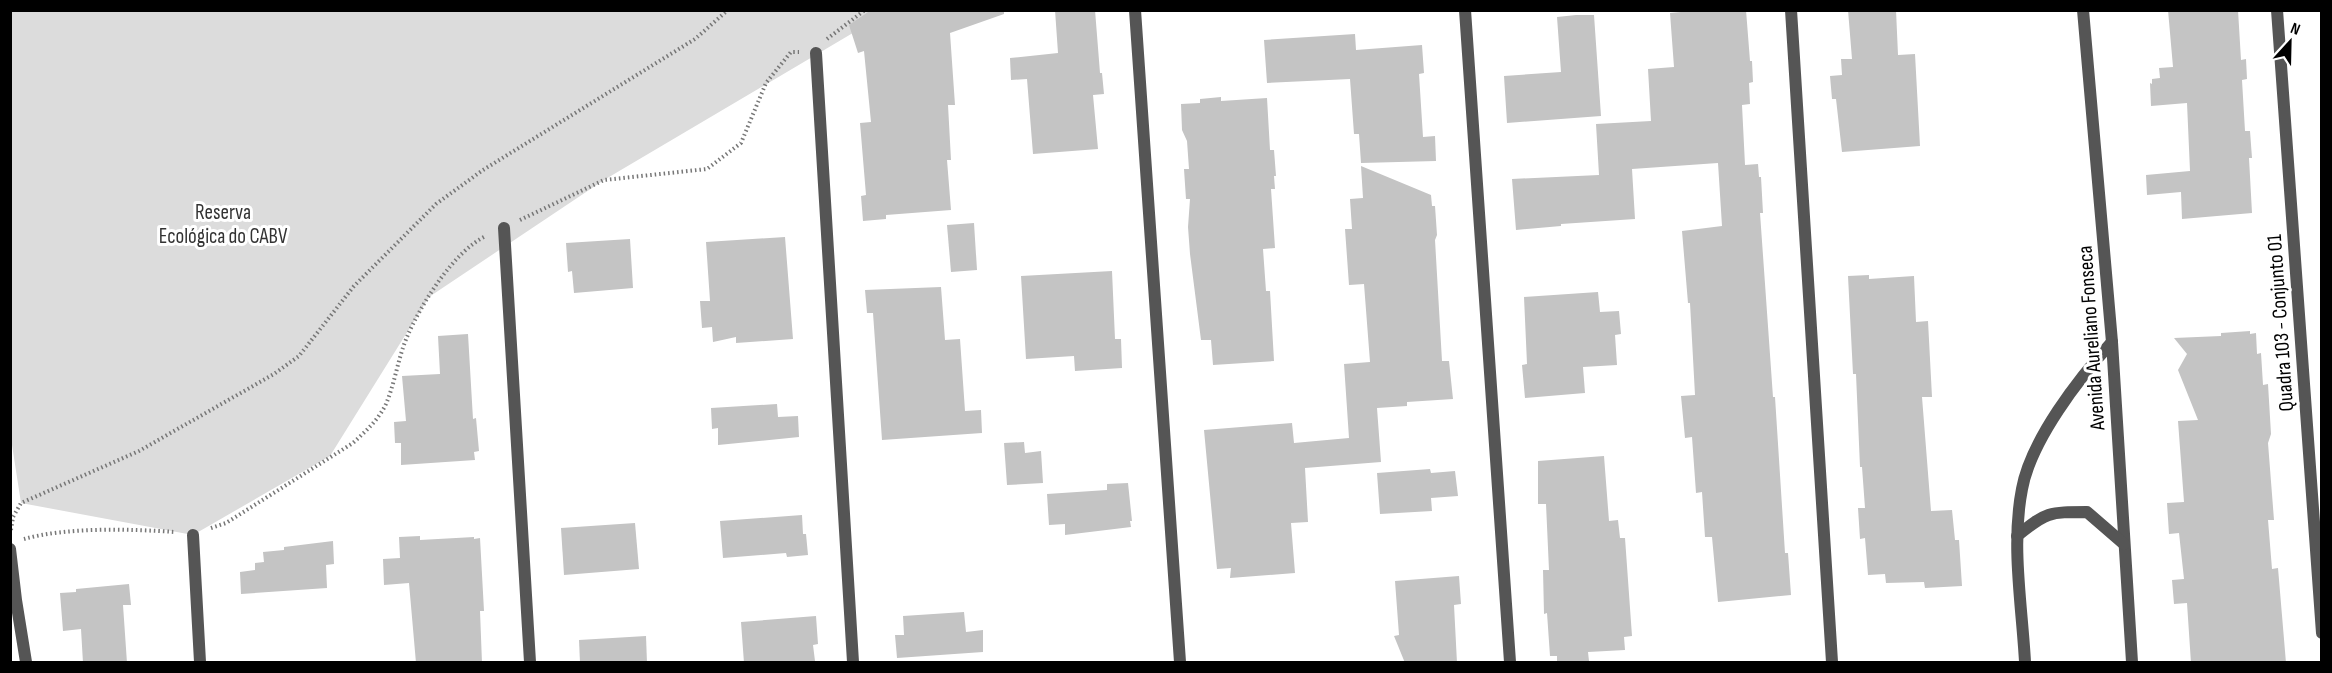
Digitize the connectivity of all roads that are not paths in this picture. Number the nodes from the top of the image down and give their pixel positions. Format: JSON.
{"nodes":[{"id":1,"x":1135,"y":10,"type":"edge"},
{"id":2,"x":1465,"y":10,"type":"edge"},
{"id":3,"x":1791,"y":10,"type":"edge"},
{"id":4,"x":2083,"y":10,"type":"edge"},
{"id":5,"x":2277,"y":10,"type":"edge"},
{"id":6,"x":816,"y":53,"type":"road end"},
{"id":7,"x":504,"y":228,"type":"road end"},
{"id":8,"x":2112,"y":342,"type":"junction"},
{"id":9,"x":193,"y":535,"type":"road end"},
{"id":10,"x":2017,"y":536,"type":"junction"},
{"id":11,"x":15,"y":544,"type":"edge"},
{"id":12,"x":2124,"y":544,"type":"junction"},
{"id":13,"x":2322,"y":633,"type":"edge"},
{"id":14,"x":26,"y":663,"type":"edge"},
{"id":15,"x":200,"y":663,"type":"edge"},
{"id":16,"x":530,"y":663,"type":"edge"},
{"id":17,"x":853,"y":663,"type":"edge"},
{"id":18,"x":1180,"y":663,"type":"edge"},
{"id":19,"x":1510,"y":663,"type":"edge"},
{"id":20,"x":1832,"y":663,"type":"edge"},
{"id":21,"x":2025,"y":663,"type":"edge"},
{"id":22,"x":2132,"y":663,"type":"edge"}],
"edges":[{"from":1,"to":18,"type":"street"},
{"from":2,"to":19,"type":"street"},
{"from":3,"to":20,"type":"street"},
{"from":4,"to":8,"type":"street","name":"Avenida Aureliano Fonseca"},
{"from":5,"to":13,"type":"street","name":"Quadra 103 - Conjunto 01"},
{"from":6,"to":17,"type":"street"},
{"from":7,"to":16,"type":"street"},
{"from":8,"to":10,"type":"street"},
{"from":8,"to":12,"type":"street","name":"Avenida Aureliano Fonseca"},
{"from":9,"to":15,"type":"street"},
{"from":10,"to":12,"type":"street"},
{"from":10,"to":21,"type":"street"},
{"from":11,"to":14,"type":"street"},
{"from":12,"to":22,"type":"street","name":"Avenida Aureliano Fonseca"}]}
